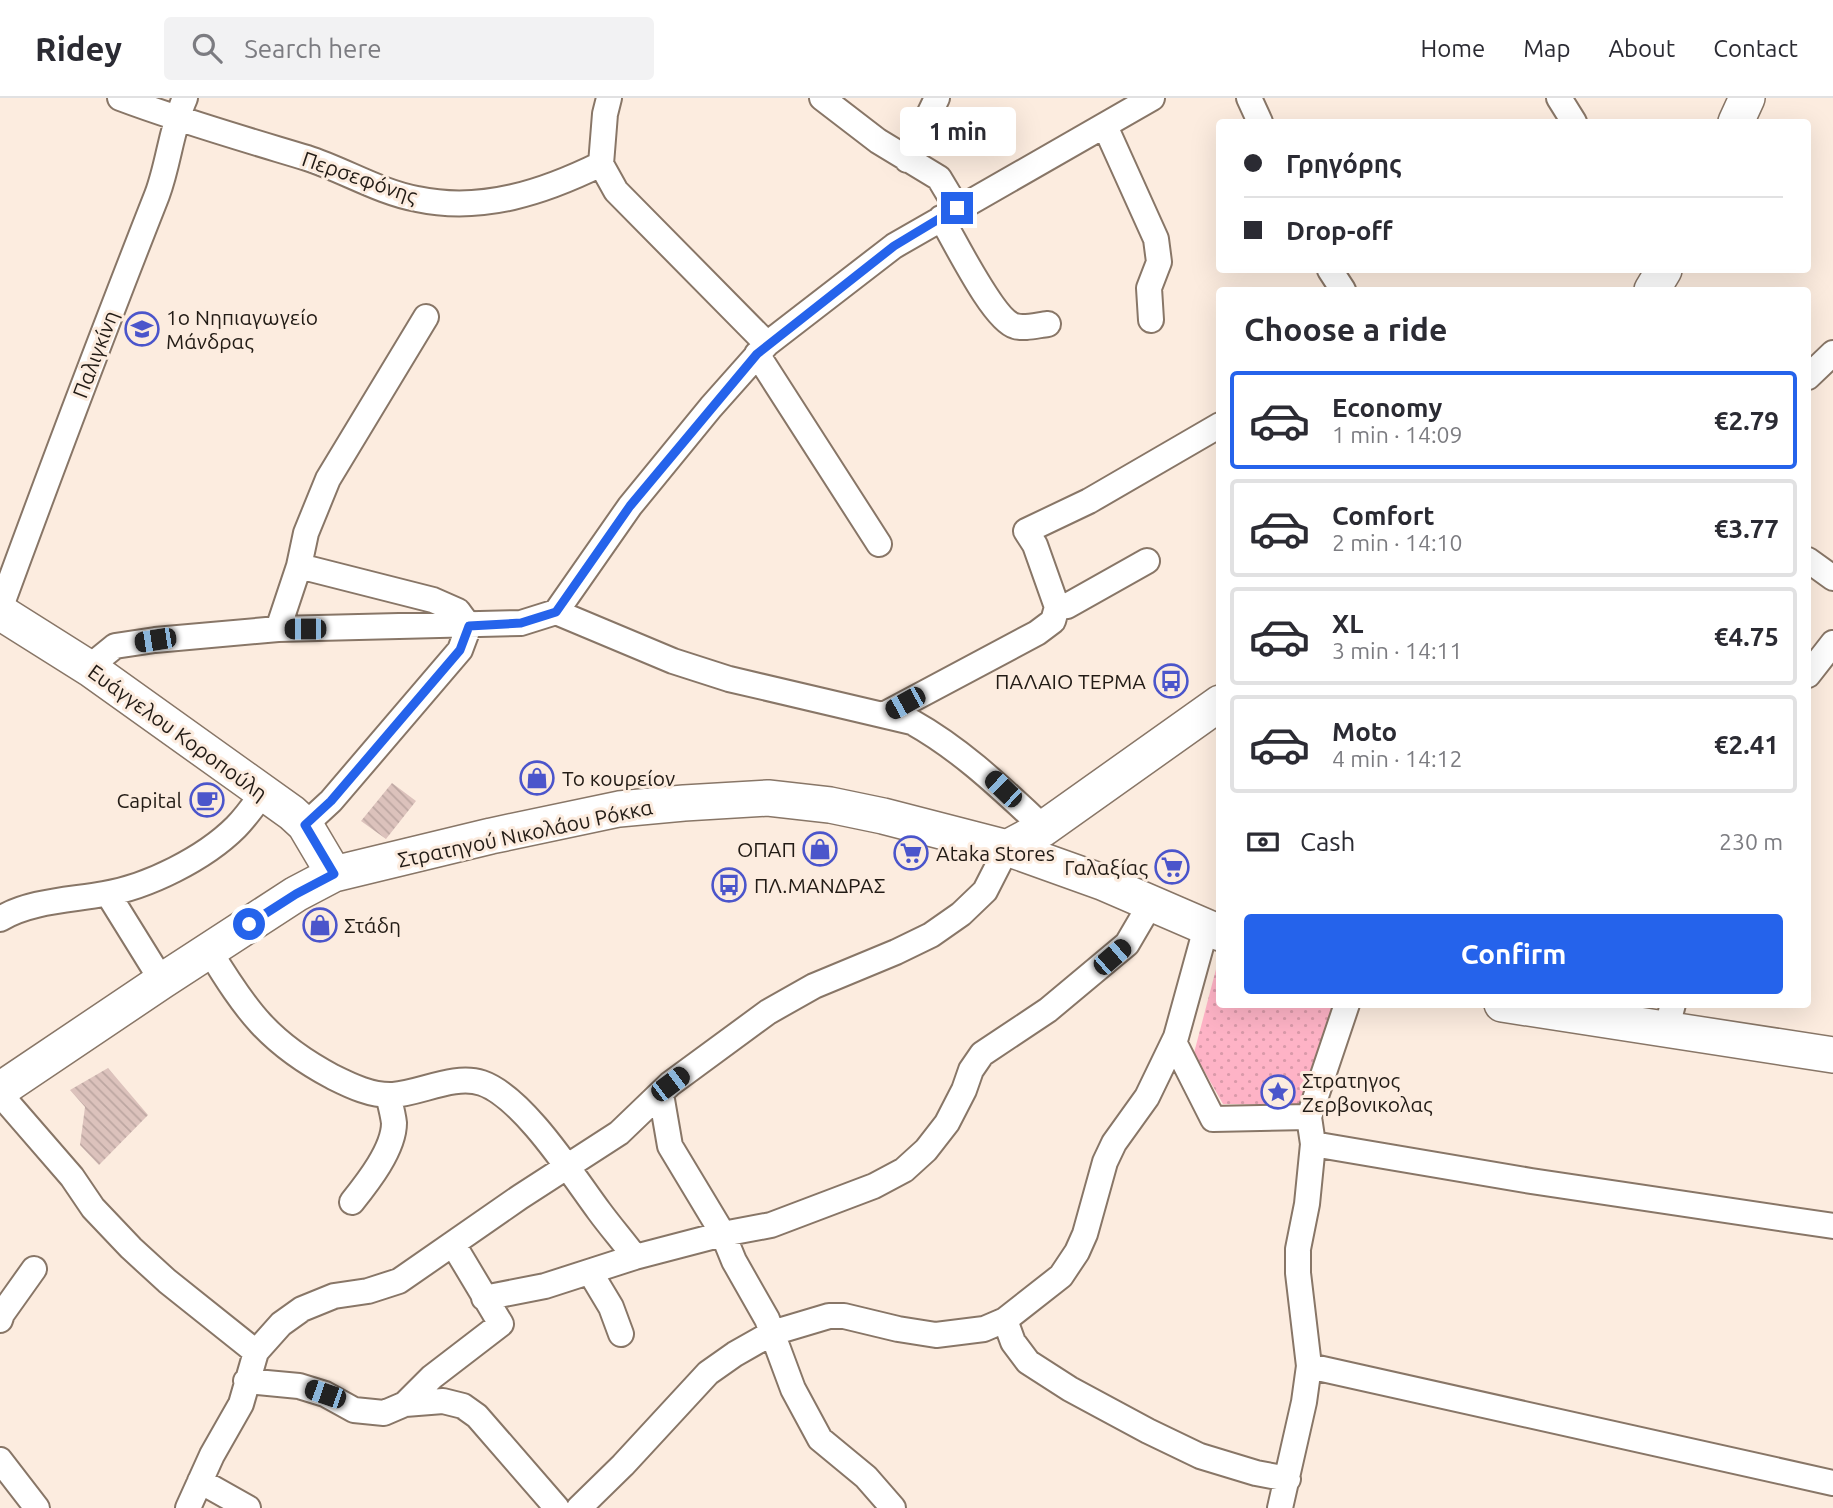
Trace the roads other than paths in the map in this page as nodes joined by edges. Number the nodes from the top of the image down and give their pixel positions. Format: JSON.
{"nodes":[{"id":1,"x":120,"y":98,"type":"edge"},
{"id":2,"x":609,"y":98,"type":"edge"},
{"id":3,"x":822,"y":98,"type":"edge"},
{"id":4,"x":937,"y":98,"type":"edge"},
{"id":5,"x":1152,"y":98,"type":"edge"},
{"id":6,"x":1249,"y":98,"type":"edge"},
{"id":7,"x":1559,"y":98,"type":"edge"},
{"id":8,"x":1747,"y":98,"type":"edge"},
{"id":9,"x":181,"y":108,"type":"edge"},
{"id":10,"x":1259,"y":119,"type":"edge"},
{"id":11,"x":1572,"y":119,"type":"edge"},
{"id":12,"x":1737,"y":119,"type":"edge"},
{"id":13,"x":1105,"y":126,"type":"junction"},
{"id":14,"x":908,"y":160,"type":"junction"},
{"id":15,"x":601,"y":164,"type":"junction"},
{"id":16,"x":949,"y":213,"type":"junction"},
{"id":17,"x":426,"y":317,"type":"dead end"},
{"id":18,"x":1152,"y":320,"type":"dead end"},
{"id":19,"x":1048,"y":324,"type":"dead end"},
{"id":20,"x":762,"y":349,"type":"junction"},
{"id":21,"x":1833,"y":353,"type":"edge"},
{"id":22,"x":1811,"y":374,"type":"edge"},
{"id":23,"x":1216,"y":427,"type":"edge"},
{"id":24,"x":879,"y":544,"type":"dead end"},
{"id":25,"x":1147,"y":561,"type":"dead end"},
{"id":26,"x":1811,"y":562,"type":"edge"},
{"id":27,"x":299,"y":566,"type":"junction"},
{"id":28,"x":1833,"y":578,"type":"edge"},
{"id":29,"x":1057,"y":607,"type":"junction"},
{"id":30,"x":0,"y":610,"type":"edge"},
{"id":31,"x":556,"y":612,"type":"junction"},
{"id":32,"x":469,"y":626,"type":"junction"},
{"id":33,"x":278,"y":629,"type":"junction"},
{"id":34,"x":1833,"y":643,"type":"edge"},
{"id":35,"x":92,"y":670,"type":"junction"},
{"id":36,"x":1811,"y":671,"type":"edge"},
{"id":37,"x":1216,"y":706,"type":"edge"},
{"id":38,"x":885,"y":714,"type":"junction"},
{"id":39,"x":263,"y":793,"type":"junction"},
{"id":40,"x":305,"y":825,"type":"junction"},
{"id":41,"x":1044,"y":828,"type":"junction"},
{"id":42,"x":1007,"y":848,"type":"junction"},
{"id":43,"x":334,"y":874,"type":"junction"},
{"id":44,"x":108,"y":894,"type":"junction"},
{"id":45,"x":1151,"y":903,"type":"junction"},
{"id":46,"x":0,"y":919,"type":"edge"},
{"id":47,"x":1213,"y":931,"type":"edge"},
{"id":48,"x":209,"y":950,"type":"junction"},
{"id":49,"x":162,"y":981,"type":"junction"},
{"id":50,"x":1345,"y":1008,"type":"edge"},
{"id":51,"x":1550,"y":1008,"type":"edge"},
{"id":52,"x":1670,"y":1018,"type":"edge"},
{"id":53,"x":1174,"y":1042,"type":"junction"},
{"id":54,"x":1833,"y":1055,"type":"edge"},
{"id":55,"x":0,"y":1092,"type":"edge"},
{"id":56,"x":661,"y":1094,"type":"junction"},
{"id":57,"x":388,"y":1095,"type":"junction"},
{"id":58,"x":1309,"y":1117,"type":"junction"},
{"id":59,"x":1313,"y":1144,"type":"junction"},
{"id":60,"x":567,"y":1166,"type":"junction"},
{"id":61,"x":352,"y":1202,"type":"dead end"},
{"id":62,"x":1833,"y":1226,"type":"edge"},
{"id":63,"x":723,"y":1234,"type":"junction"},
{"id":64,"x":453,"y":1244,"type":"junction"},
{"id":65,"x":635,"y":1256,"type":"junction"},
{"id":66,"x":34,"y":1269,"type":"dead end"},
{"id":67,"x":590,"y":1272,"type":"junction"},
{"id":68,"x":484,"y":1298,"type":"junction"},
{"id":69,"x":0,"y":1320,"type":"edge"},
{"id":70,"x":1005,"y":1320,"type":"junction"},
{"id":71,"x":772,"y":1333,"type":"junction"},
{"id":72,"x":621,"y":1334,"type":"dead end"},
{"id":73,"x":256,"y":1352,"type":"junction"},
{"id":74,"x":1309,"y":1366,"type":"junction"},
{"id":75,"x":246,"y":1381,"type":"junction"},
{"id":76,"x":405,"y":1404,"type":"junction"},
{"id":77,"x":0,"y":1461,"type":"edge"},
{"id":78,"x":1288,"y":1479,"type":"junction"},
{"id":79,"x":200,"y":1481,"type":"junction"},
{"id":80,"x":1833,"y":1483,"type":"edge"},
{"id":81,"x":37,"y":1508,"type":"edge"},
{"id":82,"x":188,"y":1508,"type":"edge"},
{"id":83,"x":248,"y":1508,"type":"edge"},
{"id":84,"x":557,"y":1508,"type":"edge"},
{"id":85,"x":579,"y":1508,"type":"edge"},
{"id":86,"x":893,"y":1508,"type":"edge"},
{"id":87,"x":1280,"y":1508,"type":"edge"}],
"edges":[{"from":1,"to":9,"type":"street","name":"Περσεφόνης"},
{"from":2,"to":15,"type":"street"},
{"from":3,"to":14,"type":"street"},
{"from":4,"to":14,"type":"street"},
{"from":5,"to":13,"type":"street"},
{"from":6,"to":10,"type":"street"},
{"from":7,"to":11,"type":"street"},
{"from":8,"to":12,"type":"main road"},
{"from":9,"to":15,"type":"street","name":"Περσεφόνης"},
{"from":9,"to":30,"type":"street","name":"Παλιγκίνη"},
{"from":13,"to":16,"type":"street"},
{"from":13,"to":18,"type":"street"},
{"from":14,"to":16,"type":"street"},
{"from":15,"to":20,"type":"street"},
{"from":16,"to":19,"type":"street"},
{"from":16,"to":20,"type":"street"},
{"from":17,"to":27,"type":"street"},
{"from":20,"to":24,"type":"street"},
{"from":20,"to":31,"type":"street"},
{"from":21,"to":22,"type":"street"},
{"from":23,"to":29,"type":"street"},
{"from":25,"to":29,"type":"street"},
{"from":26,"to":28,"type":"street"},
{"from":27,"to":32,"type":"street"},
{"from":27,"to":33,"type":"street"},
{"from":29,"to":38,"type":"street"},
{"from":30,"to":35,"type":"main road","name":"Ευάγγελου Κοροπούλη"},
{"from":31,"to":32,"type":"street"},
{"from":31,"to":38,"type":"street"},
{"from":32,"to":33,"type":"street"},
{"from":32,"to":40,"type":"street"},
{"from":33,"to":35,"type":"street"},
{"from":34,"to":36,"type":"street"},
{"from":35,"to":39,"type":"main road","name":"Ευάγγελου Κοροπούλη"},
{"from":37,"to":41,"type":"main road"},
{"from":38,"to":41,"type":"street"},
{"from":39,"to":40,"type":"main road","name":"Ευάγγελου Κοροπούλη"},
{"from":39,"to":44,"type":"street"},
{"from":40,"to":43,"type":"main road","name":"Ευάγγελου Κοροπούλη"},
{"from":41,"to":42,"type":"main road"},
{"from":42,"to":43,"type":"main road","name":"Στρατηγού Νικολάου Ρόκκα"},
{"from":42,"to":45,"type":"main road","name":"Στρατηγού Νικολάου Ρόκκα"},
{"from":42,"to":56,"type":"street"},
{"from":43,"to":48,"type":"main road","name":"Στρατηγού Νικολάου Ρόκκα"},
{"from":44,"to":46,"type":"street"},
{"from":44,"to":49,"type":"street"},
{"from":45,"to":47,"type":"main road","name":"Στρατηγού Νικολάου Ρόκκα"},
{"from":45,"to":63,"type":"street"},
{"from":47,"to":53,"type":"street"},
{"from":48,"to":49,"type":"main road","name":"Στρατηγού Νικολάου Ρόκκα"},
{"from":48,"to":57,"type":"street"},
{"from":49,"to":55,"type":"main road","name":"Στρατηγού Νικολάου Ρόκκα"},
{"from":50,"to":58,"type":"street"},
{"from":51,"to":52,"type":"main road"},
{"from":52,"to":54,"type":"main road"},
{"from":53,"to":58,"type":"street"},
{"from":53,"to":70,"type":"street"},
{"from":55,"to":73,"type":"street"},
{"from":56,"to":60,"type":"street"},
{"from":56,"to":63,"type":"street"},
{"from":57,"to":60,"type":"street"},
{"from":57,"to":61,"type":"street"},
{"from":58,"to":59,"type":"street"},
{"from":59,"to":62,"type":"street"},
{"from":59,"to":74,"type":"street"},
{"from":60,"to":64,"type":"street"},
{"from":60,"to":65,"type":"street"},
{"from":63,"to":65,"type":"street"},
{"from":63,"to":71,"type":"street"},
{"from":64,"to":68,"type":"street"},
{"from":64,"to":73,"type":"street"},
{"from":65,"to":67,"type":"street"},
{"from":66,"to":69,"type":"street"},
{"from":67,"to":68,"type":"street"},
{"from":67,"to":72,"type":"street"},
{"from":68,"to":76,"type":"street"},
{"from":70,"to":71,"type":"street"},
{"from":70,"to":78,"type":"street"},
{"from":71,"to":85,"type":"street"},
{"from":71,"to":86,"type":"street"},
{"from":73,"to":75,"type":"street"},
{"from":74,"to":78,"type":"street"},
{"from":74,"to":80,"type":"street"},
{"from":75,"to":76,"type":"street"},
{"from":75,"to":79,"type":"street"},
{"from":76,"to":84,"type":"street"},
{"from":77,"to":81,"type":"street"},
{"from":78,"to":87,"type":"street"},
{"from":79,"to":82,"type":"street"},
{"from":79,"to":83,"type":"street"}]}
